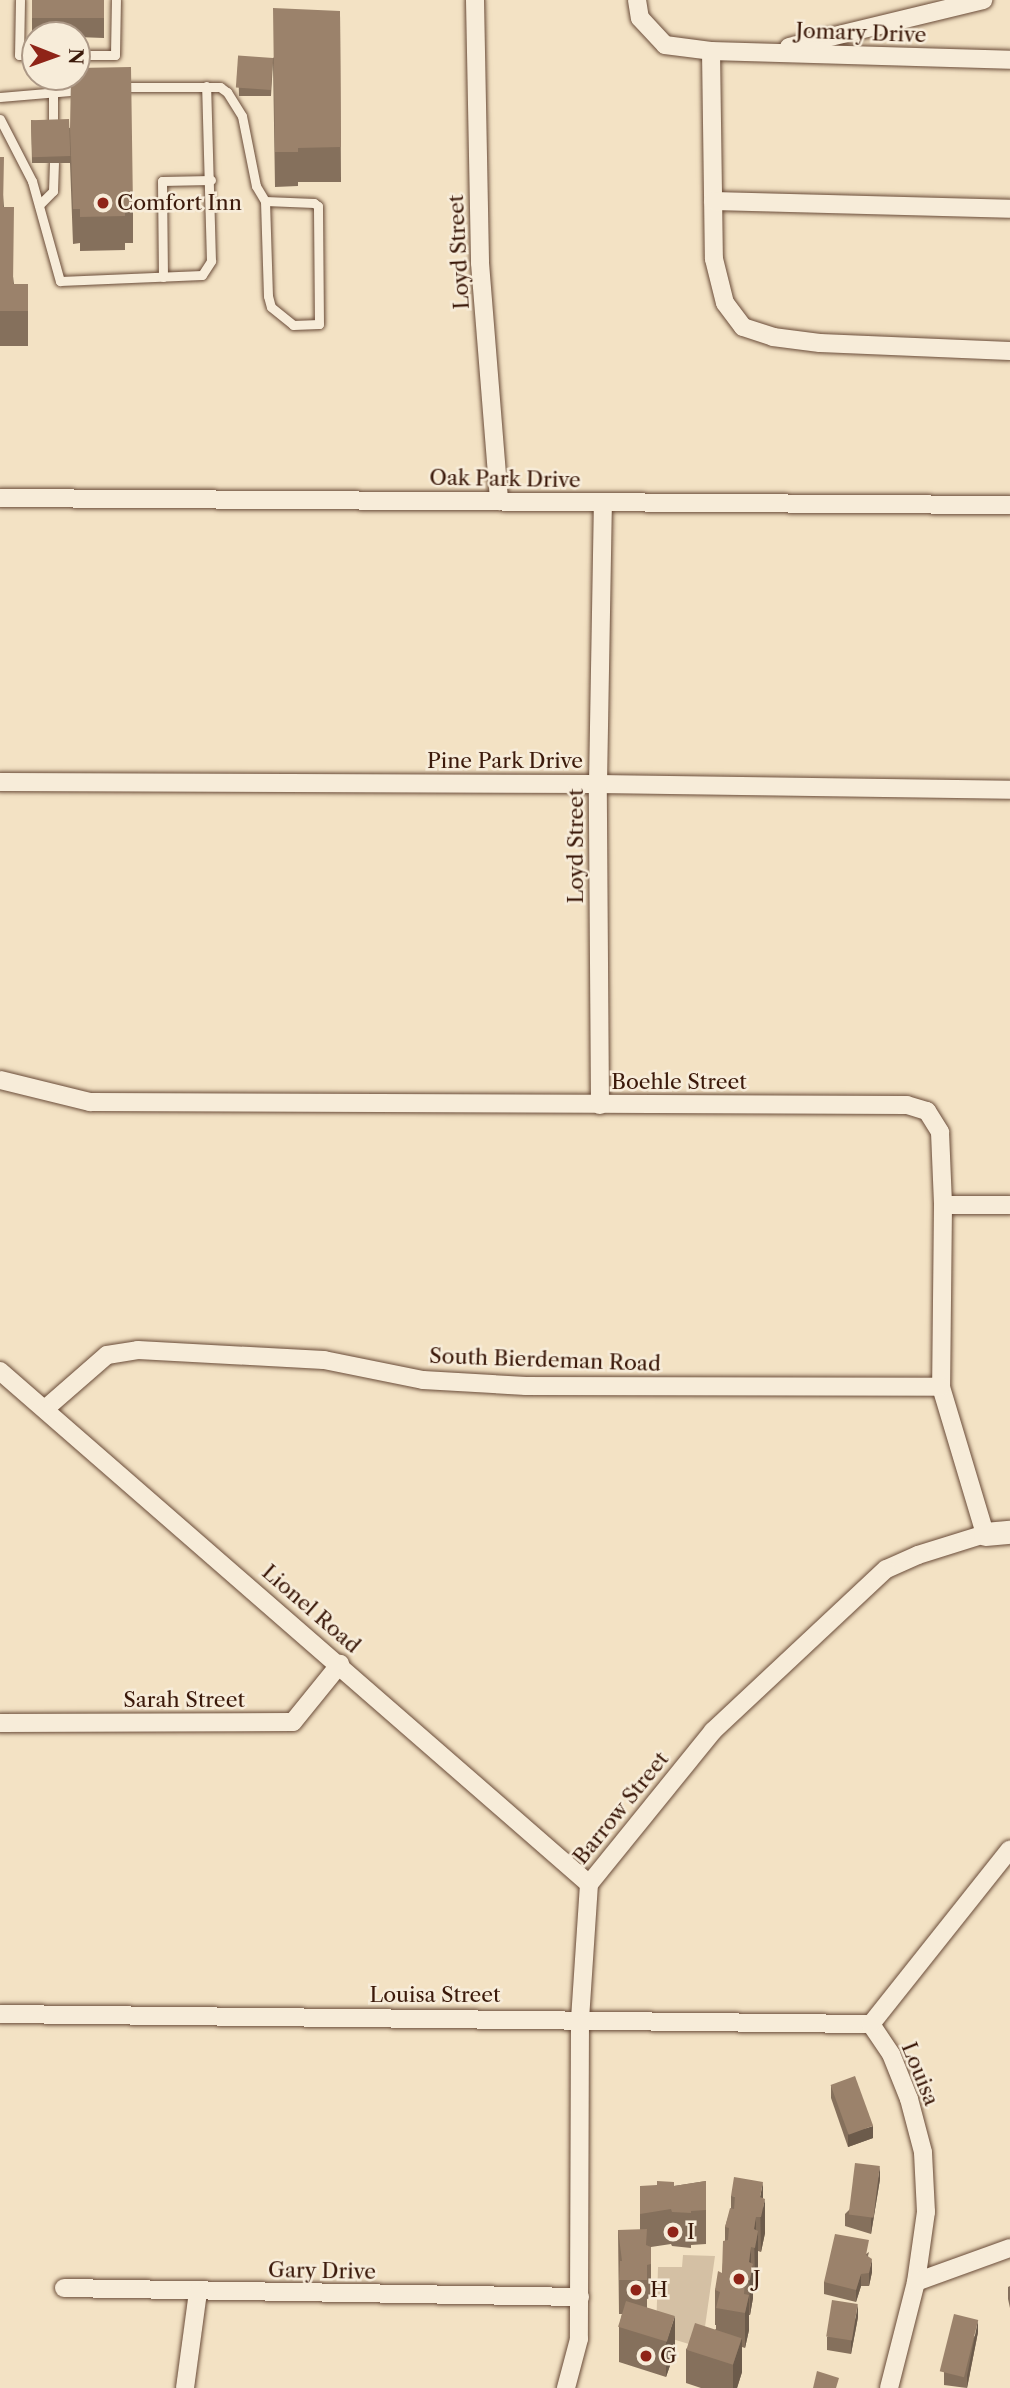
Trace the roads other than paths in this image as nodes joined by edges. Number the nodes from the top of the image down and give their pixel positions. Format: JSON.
{"nodes":[{"id":1,"x":20,"y":0,"type":"edge"},
{"id":2,"x":116,"y":0,"type":"edge"},
{"id":3,"x":475,"y":0,"type":"edge"},
{"id":4,"x":638,"y":0,"type":"edge"},
{"id":5,"x":983,"y":0,"type":"edge"},
{"id":6,"x":711,"y":51,"type":"junction"},
{"id":7,"x":767,"y":53,"type":"junction"},
{"id":8,"x":21,"y":55,"type":"edge"},
{"id":9,"x":91,"y":55,"type":"edge"},
{"id":10,"x":1010,"y":60,"type":"edge"},
{"id":11,"x":206,"y":86,"type":"junction"},
{"id":12,"x":103,"y":88,"type":"edge"},
{"id":13,"x":75,"y":91,"type":"edge"},
{"id":14,"x":53,"y":94,"type":"junction"},
{"id":15,"x":0,"y":97,"type":"edge"},
{"id":16,"x":0,"y":119,"type":"edge"},
{"id":17,"x":52,"y":126,"type":"edge"},
{"id":18,"x":54,"y":163,"type":"edge"},
{"id":19,"x":211,"y":180,"type":"junction"},
{"id":20,"x":265,"y":201,"type":"junction"},
{"id":21,"x":713,"y":201,"type":"junction"},
{"id":22,"x":39,"y":205,"type":"junction"},
{"id":23,"x":1010,"y":209,"type":"edge"},
{"id":24,"x":163,"y":277,"type":"junction"},
{"id":25,"x":1010,"y":351,"type":"edge"},
{"id":26,"x":0,"y":498,"type":"edge"},
{"id":27,"x":499,"y":502,"type":"junction"},
{"id":28,"x":603,"y":503,"type":"junction"},
{"id":29,"x":1010,"y":505,"type":"edge"},
{"id":30,"x":0,"y":782,"type":"edge"},
{"id":31,"x":598,"y":784,"type":"junction"},
{"id":32,"x":1010,"y":790,"type":"edge"},
{"id":33,"x":0,"y":1080,"type":"edge"},
{"id":34,"x":600,"y":1105,"type":"junction"},
{"id":35,"x":943,"y":1205,"type":"junction"},
{"id":36,"x":1010,"y":1205,"type":"edge"},
{"id":37,"x":4,"y":1380,"type":"edge"},
{"id":38,"x":941,"y":1387,"type":"junction"},
{"id":39,"x":45,"y":1409,"type":"junction"},
{"id":40,"x":1010,"y":1532,"type":"edge"},
{"id":41,"x":985,"y":1534,"type":"junction"},
{"id":42,"x":340,"y":1664,"type":"junction"},
{"id":43,"x":0,"y":1723,"type":"edge"},
{"id":44,"x":1010,"y":1849,"type":"edge"},
{"id":45,"x":589,"y":1884,"type":"junction"},
{"id":46,"x":0,"y":2014,"type":"edge"},
{"id":47,"x":580,"y":2019,"type":"junction"},
{"id":48,"x":871,"y":2024,"type":"junction"},
{"id":49,"x":1010,"y":2248,"type":"edge"},
{"id":50,"x":916,"y":2282,"type":"junction"},
{"id":51,"x":64,"y":2288,"type":"dead end"},
{"id":52,"x":198,"y":2292,"type":"junction"},
{"id":53,"x":580,"y":2297,"type":"junction"},
{"id":54,"x":186,"y":2388,"type":"edge"},
{"id":55,"x":566,"y":2388,"type":"edge"},
{"id":56,"x":889,"y":2388,"type":"edge"}],
"edges":[{"from":1,"to":8,"type":"lane"},
{"from":2,"to":9,"type":"lane"},
{"from":3,"to":27,"type":"street","name":"Loyd Street"},
{"from":4,"to":6,"type":"street","name":"Jomary Drive"},
{"from":5,"to":7,"type":"street"},
{"from":6,"to":7,"type":"street","name":"Jomary Drive"},
{"from":6,"to":21,"type":"street"},
{"from":7,"to":10,"type":"street","name":"Jomary Drive"},
{"from":11,"to":12,"type":"lane"},
{"from":11,"to":19,"type":"lane"},
{"from":11,"to":20,"type":"lane"},
{"from":13,"to":14,"type":"lane"},
{"from":14,"to":15,"type":"lane"},
{"from":14,"to":17,"type":"lane"},
{"from":16,"to":22,"type":"lane"},
{"from":18,"to":22,"type":"lane"},
{"from":19,"to":24,"type":"lane"},
{"from":19,"to":24,"type":"lane"},
{"from":20,"to":20,"type":"lane"},
{"from":21,"to":23,"type":"street"},
{"from":21,"to":25,"type":"street"},
{"from":22,"to":24,"type":"lane"},
{"from":26,"to":27,"type":"street","name":"Oak Park Drive"},
{"from":27,"to":28,"type":"street","name":"Oak Park Drive"},
{"from":28,"to":29,"type":"street","name":"Oak Park Drive"},
{"from":28,"to":31,"type":"street","name":"Loyd Street"},
{"from":30,"to":31,"type":"street","name":"Pine Park Drive"},
{"from":31,"to":32,"type":"street","name":"Pine Park Drive"},
{"from":31,"to":34,"type":"street","name":"Loyd Street"},
{"from":33,"to":34,"type":"street","name":"Boehle Street"},
{"from":34,"to":35,"type":"street","name":"Boehle Street"},
{"from":35,"to":36,"type":"street"},
{"from":35,"to":38,"type":"street","name":"Boehle Street"},
{"from":37,"to":39,"type":"street","name":"Lionel Road"},
{"from":38,"to":39,"type":"street","name":"South Bierdeman Road"},
{"from":38,"to":41,"type":"street","name":"Boehle Street"},
{"from":39,"to":42,"type":"street","name":"Lionel Road"},
{"from":40,"to":41,"type":"street"},
{"from":41,"to":45,"type":"street","name":"Barrow Street"},
{"from":42,"to":43,"type":"street","name":"Sarah Street"},
{"from":42,"to":45,"type":"street","name":"Lionel Road"},
{"from":44,"to":48,"type":"street"},
{"from":45,"to":47,"type":"street","name":"Barrow Street"},
{"from":46,"to":47,"type":"street","name":"Louisa Street"},
{"from":47,"to":48,"type":"street","name":"Louisa Street"},
{"from":47,"to":53,"type":"street","name":"Barrow Street"},
{"from":48,"to":50,"type":"street","name":"Louisa"},
{"from":49,"to":50,"type":"street"},
{"from":50,"to":56,"type":"street","name":"Louisa"},
{"from":51,"to":52,"type":"street","name":"Gary Drive"},
{"from":52,"to":53,"type":"street","name":"Gary Drive"},
{"from":52,"to":54,"type":"street"},
{"from":53,"to":55,"type":"street","name":"Barrow Street"}]}
